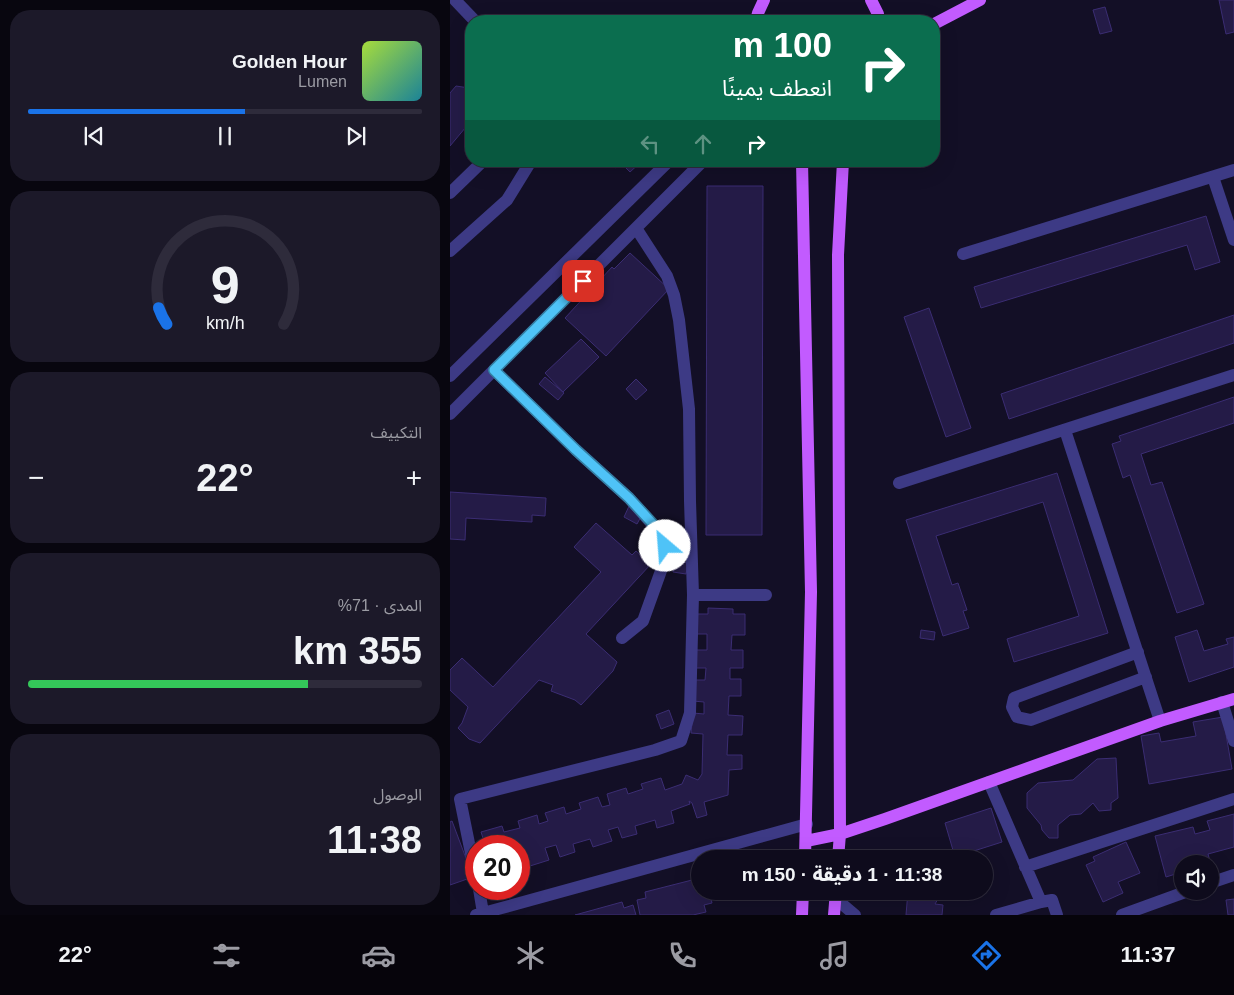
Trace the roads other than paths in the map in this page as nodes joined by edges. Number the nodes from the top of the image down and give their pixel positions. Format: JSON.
{"nodes":[{"id":1,"x":455,"y":0,"type":"edge"},
{"id":2,"x":764,"y":0,"type":"edge"},
{"id":3,"x":871,"y":0,"type":"edge"},
{"id":4,"x":980,"y":0,"type":"edge"},
{"id":5,"x":469,"y":15,"type":"edge"},
{"id":6,"x":757,"y":15,"type":"edge"},
{"id":7,"x":878,"y":15,"type":"edge"},
{"id":8,"x":940,"y":21,"type":"edge"},
{"id":9,"x":477,"y":167,"type":"edge"},
{"id":10,"x":527,"y":167,"type":"edge"},
{"id":11,"x":664,"y":167,"type":"edge"},
{"id":12,"x":697,"y":167,"type":"edge"},
{"id":13,"x":802,"y":167,"type":"edge"},
{"id":14,"x":843,"y":167,"type":"edge"},
{"id":15,"x":1234,"y":170,"type":"edge"},
{"id":16,"x":1213,"y":177,"type":"junction"},
{"id":17,"x":450,"y":192,"type":"edge"},
{"id":18,"x":636,"y":228,"type":"junction"},
{"id":19,"x":1234,"y":240,"type":"edge"},
{"id":20,"x":450,"y":251,"type":"edge"},
{"id":21,"x":963,"y":254,"type":"dead end"},
{"id":22,"x":494,"y":370,"type":"junction"},
{"id":23,"x":1234,"y":375,"type":"edge"},
{"id":24,"x":450,"y":376,"type":"edge"},
{"id":25,"x":450,"y":414,"type":"edge"},
{"id":26,"x":1065,"y":430,"type":"junction"},
{"id":27,"x":899,"y":484,"type":"dead end"},
{"id":28,"x":693,"y":595,"type":"junction"},
{"id":29,"x":766,"y":595,"type":"dead end"},
{"id":30,"x":622,"y":638,"type":"dead end"},
{"id":31,"x":1138,"y":652,"type":"junction"},
{"id":32,"x":1146,"y":677,"type":"junction"},
{"id":33,"x":1228,"y":701,"type":"edge"},
{"id":34,"x":1160,"y":721,"type":"junction"},
{"id":35,"x":1234,"y":741,"type":"edge"},
{"id":36,"x":988,"y":782,"type":"junction"},
{"id":37,"x":1234,"y":799,"type":"edge"},
{"id":38,"x":455,"y":801,"type":"edge"},
{"id":39,"x":807,"y":824,"type":"junction"},
{"id":40,"x":840,"y":834,"type":"junction"},
{"id":41,"x":465,"y":838,"type":"edge"},
{"id":42,"x":806,"y":841,"type":"junction"},
{"id":43,"x":806,"y":850,"type":"edge"},
{"id":44,"x":839,"y":850,"type":"edge"},
{"id":45,"x":1026,"y":867,"type":"junction"},
{"id":46,"x":1234,"y":875,"type":"edge"},
{"id":47,"x":1219,"y":881,"type":"edge"},
{"id":48,"x":1174,"y":896,"type":"edge"},
{"id":49,"x":479,"y":900,"type":"edge"},
{"id":50,"x":803,"y":900,"type":"edge"},
{"id":51,"x":836,"y":900,"type":"edge"},
{"id":52,"x":841,"y":900,"type":"edge"},
{"id":53,"x":1041,"y":902,"type":"junction"},
{"id":54,"x":480,"y":914,"type":"edge"},
{"id":55,"x":802,"y":915,"type":"edge"},
{"id":56,"x":834,"y":915,"type":"edge"},
{"id":57,"x":855,"y":915,"type":"edge"},
{"id":58,"x":996,"y":915,"type":"edge"},
{"id":59,"x":1057,"y":915,"type":"edge"},
{"id":60,"x":1122,"y":915,"type":"edge"}],
"edges":[{"from":1,"to":5,"type":"street"},
{"from":2,"to":6,"type":"main road"},
{"from":3,"to":7,"type":"main road"},
{"from":4,"to":8,"type":"main road"},
{"from":9,"to":17,"type":"street"},
{"from":10,"to":20,"type":"street"},
{"from":11,"to":24,"type":"street"},
{"from":12,"to":18,"type":"street"},
{"from":13,"to":39,"type":"main road"},
{"from":14,"to":40,"type":"main road"},
{"from":15,"to":16,"type":"street"},
{"from":16,"to":19,"type":"street"},
{"from":16,"to":21,"type":"street"},
{"from":18,"to":22,"type":"street"},
{"from":18,"to":28,"type":"street"},
{"from":22,"to":25,"type":"street"},
{"from":22,"to":30,"type":"street"},
{"from":23,"to":26,"type":"street"},
{"from":26,"to":27,"type":"street"},
{"from":26,"to":31,"type":"street"},
{"from":28,"to":29,"type":"street"},
{"from":28,"to":38,"type":"street"},
{"from":31,"to":32,"type":"street"},
{"from":31,"to":32,"type":"street"},
{"from":32,"to":34,"type":"street"},
{"from":33,"to":34,"type":"main road"},
{"from":33,"to":35,"type":"street"},
{"from":34,"to":36,"type":"main road"},
{"from":36,"to":40,"type":"main road"},
{"from":36,"to":45,"type":"street"},
{"from":37,"to":45,"type":"street"},
{"from":38,"to":41,"type":"street"},
{"from":39,"to":42,"type":"main road"},
{"from":39,"to":54,"type":"street"},
{"from":40,"to":42,"type":"main road"},
{"from":40,"to":44,"type":"main road"},
{"from":42,"to":43,"type":"main road"},
{"from":45,"to":53,"type":"street"},
{"from":46,"to":47,"type":"street"},
{"from":48,"to":60,"type":"street"},
{"from":49,"to":54,"type":"street"},
{"from":50,"to":55,"type":"main road"},
{"from":51,"to":56,"type":"main road"},
{"from":52,"to":57,"type":"street"},
{"from":53,"to":58,"type":"street"},
{"from":53,"to":59,"type":"street"}]}
